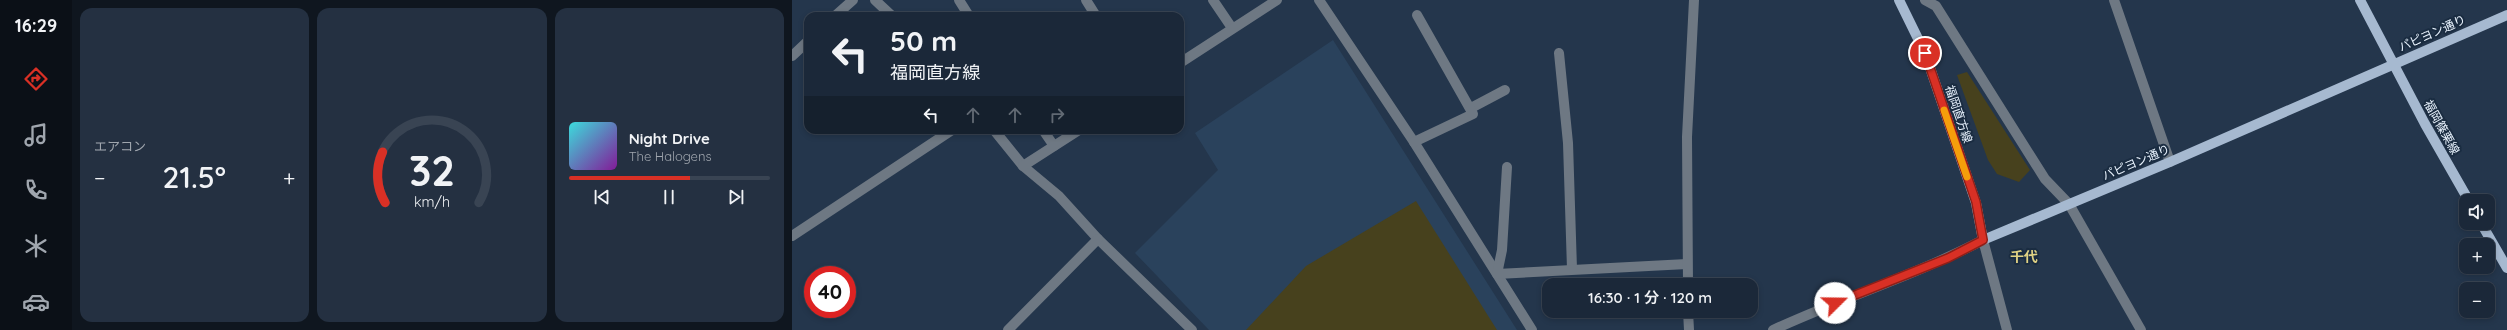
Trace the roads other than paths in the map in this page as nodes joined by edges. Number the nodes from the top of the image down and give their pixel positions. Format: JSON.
{"nodes":[{"id":1,"x":852,"y":0,"type":"edge"},
{"id":2,"x":875,"y":0,"type":"edge"},
{"id":3,"x":959,"y":0,"type":"edge"},
{"id":4,"x":1086,"y":0,"type":"edge"},
{"id":5,"x":1213,"y":0,"type":"edge"},
{"id":6,"x":1277,"y":0,"type":"edge"},
{"id":7,"x":1319,"y":0,"type":"edge"},
{"id":8,"x":1694,"y":0,"type":"edge"},
{"id":9,"x":1899,"y":0,"type":"edge"},
{"id":10,"x":1925,"y":0,"type":"edge"},
{"id":11,"x":2114,"y":0,"type":"edge"},
{"id":12,"x":2360,"y":0,"type":"edge"},
{"id":13,"x":839,"y":12,"type":"edge"},
{"id":14,"x":888,"y":12,"type":"edge"},
{"id":15,"x":966,"y":12,"type":"edge"},
{"id":16,"x":1094,"y":12,"type":"edge"},
{"id":17,"x":1417,"y":15,"type":"dead end"},
{"id":18,"x":2507,"y":15,"type":"edge"},
{"id":19,"x":1232,"y":28,"type":"junction"},
{"id":20,"x":804,"y":45,"type":"edge"},
{"id":21,"x":1559,"y":53,"type":"dead end"},
{"id":22,"x":792,"y":56,"type":"edge"},
{"id":23,"x":1184,"y":61,"type":"edge"},
{"id":24,"x":2395,"y":64,"type":"junction"},
{"id":25,"x":1505,"y":90,"type":"dead end"},
{"id":26,"x":1471,"y":108,"type":"junction"},
{"id":27,"x":946,"y":134,"type":"edge"},
{"id":28,"x":997,"y":134,"type":"edge"},
{"id":29,"x":1046,"y":134,"type":"edge"},
{"id":30,"x":1073,"y":134,"type":"edge"},
{"id":31,"x":1414,"y":142,"type":"junction"},
{"id":32,"x":1054,"y":146,"type":"junction"},
{"id":33,"x":2170,"y":162,"type":"junction"},
{"id":34,"x":1023,"y":166,"type":"junction"},
{"id":35,"x":1507,"y":167,"type":"dead end"},
{"id":36,"x":2465,"y":194,"type":"edge"},
{"id":37,"x":2069,"y":204,"type":"junction"},
{"id":38,"x":2485,"y":230,"type":"edge"},
{"id":39,"x":792,"y":236,"type":"edge"},
{"id":40,"x":1098,"y":239,"type":"junction"},
{"id":41,"x":1983,"y":240,"type":"junction"},
{"id":42,"x":1687,"y":264,"type":"junction"},
{"id":43,"x":2507,"y":268,"type":"edge"},
{"id":44,"x":1572,"y":269,"type":"junction"},
{"id":45,"x":1497,"y":274,"type":"junction"},
{"id":46,"x":1688,"y":278,"type":"edge"},
{"id":47,"x":1688,"y":318,"type":"edge"},
{"id":48,"x":1008,"y":330,"type":"edge"},
{"id":49,"x":1192,"y":330,"type":"edge"},
{"id":50,"x":1532,"y":330,"type":"edge"},
{"id":51,"x":1689,"y":330,"type":"edge"},
{"id":52,"x":1773,"y":330,"type":"edge"},
{"id":53,"x":2007,"y":330,"type":"edge"},
{"id":54,"x":2140,"y":330,"type":"edge"}],
"edges":[{"from":1,"to":13,"type":"street"},
{"from":2,"to":14,"type":"street"},
{"from":3,"to":15,"type":"street"},
{"from":4,"to":16,"type":"street"},
{"from":5,"to":19,"type":"street"},
{"from":6,"to":19,"type":"street"},
{"from":7,"to":31,"type":"street"},
{"from":8,"to":42,"type":"street"},
{"from":9,"to":41,"type":"main road","name":"福岡直方線"},
{"from":10,"to":37,"type":"street"},
{"from":11,"to":33,"type":"street"},
{"from":12,"to":24,"type":"main road"},
{"from":17,"to":26,"type":"street"},
{"from":18,"to":24,"type":"main road","name":"パピヨン通り"},
{"from":19,"to":23,"type":"street"},
{"from":20,"to":22,"type":"street"},
{"from":21,"to":44,"type":"street"},
{"from":24,"to":33,"type":"main road","name":"パピヨン通り"},
{"from":24,"to":36,"type":"main road","name":"福岡篠栗線"},
{"from":25,"to":26,"type":"street"},
{"from":26,"to":31,"type":"street"},
{"from":27,"to":39,"type":"street"},
{"from":28,"to":34,"type":"street"},
{"from":29,"to":32,"type":"street"},
{"from":30,"to":32,"type":"street"},
{"from":31,"to":45,"type":"street"},
{"from":32,"to":34,"type":"street"},
{"from":33,"to":37,"type":"main road","name":"パピヨン通り"},
{"from":34,"to":40,"type":"street"},
{"from":35,"to":45,"type":"street"},
{"from":37,"to":41,"type":"main road","name":"パピヨン通り"},
{"from":37,"to":54,"type":"street"},
{"from":38,"to":43,"type":"main road"},
{"from":40,"to":48,"type":"street"},
{"from":40,"to":49,"type":"street"},
{"from":41,"to":52,"type":"street","name":"パピヨン通り"},
{"from":41,"to":53,"type":"street"},
{"from":42,"to":44,"type":"street"},
{"from":42,"to":46,"type":"street"},
{"from":44,"to":45,"type":"street"},
{"from":45,"to":50,"type":"street"},
{"from":47,"to":51,"type":"street"}]}
